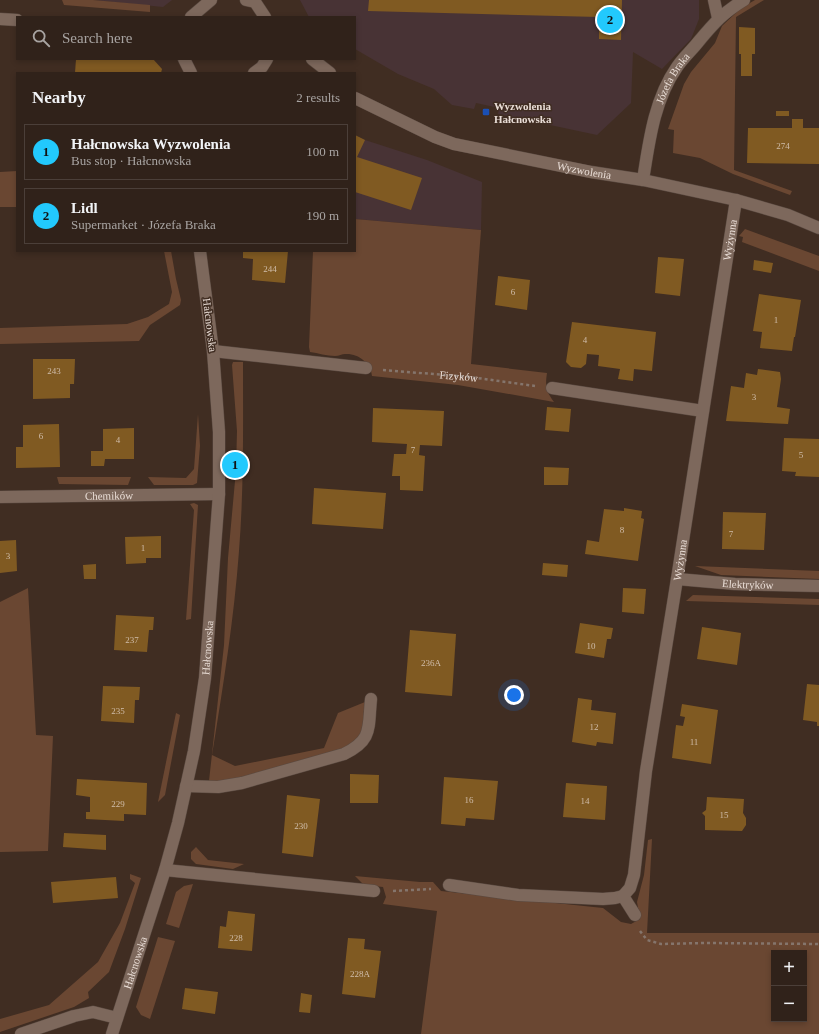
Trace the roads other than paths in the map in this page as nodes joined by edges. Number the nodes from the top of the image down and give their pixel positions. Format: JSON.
{"nodes":[{"id":1,"x":211,"y":0,"type":"edge"},
{"id":2,"x":714,"y":0,"type":"edge"},
{"id":3,"x":744,"y":0,"type":"edge"},
{"id":4,"x":252,"y":1,"type":"edge"},
{"id":5,"x":192,"y":16,"type":"edge"},
{"id":6,"x":264,"y":16,"type":"edge"},
{"id":7,"x":718,"y":18,"type":"junction"},
{"id":8,"x":0,"y":19,"type":"edge"},
{"id":9,"x":16,"y":20,"type":"edge"},
{"id":10,"x":184,"y":60,"type":"edge"},
{"id":11,"x":266,"y":60,"type":"edge"},
{"id":12,"x":313,"y":60,"type":"edge"},
{"id":13,"x":190,"y":72,"type":"edge"},
{"id":14,"x":255,"y":72,"type":"edge"},
{"id":15,"x":329,"y":72,"type":"edge"},
{"id":16,"x":356,"y":98,"type":"edge"},
{"id":17,"x":643,"y":180,"type":"junction"},
{"id":18,"x":736,"y":200,"type":"junction"},
{"id":19,"x":819,"y":228,"type":"edge"},
{"id":20,"x":200,"y":252,"type":"edge"},
{"id":21,"x":213,"y":351,"type":"junction"},
{"id":22,"x":366,"y":368,"type":"road end"},
{"id":23,"x":552,"y":388,"type":"road end"},
{"id":24,"x":703,"y":411,"type":"junction"},
{"id":25,"x":219,"y":494,"type":"junction"},
{"id":26,"x":0,"y":497,"type":"edge"},
{"id":27,"x":677,"y":579,"type":"junction"},
{"id":28,"x":819,"y":586,"type":"edge"},
{"id":29,"x":371,"y":699,"type":"dead end"},
{"id":30,"x":186,"y":786,"type":"junction"},
{"id":31,"x":165,"y":870,"type":"junction"},
{"id":32,"x":449,"y":885,"type":"road end"},
{"id":33,"x":374,"y":891,"type":"road end"},
{"id":34,"x":623,"y":896,"type":"junction"},
{"id":35,"x":634,"y":915,"type":"road end"},
{"id":36,"x":117,"y":1018,"type":"junction"},
{"id":37,"x":21,"y":1034,"type":"edge"},
{"id":38,"x":112,"y":1034,"type":"edge"}],
"edges":[{"from":1,"to":5,"type":"street"},
{"from":2,"to":7,"type":"street"},
{"from":3,"to":7,"type":"street","name":"Józefa Braka"},
{"from":4,"to":6,"type":"street"},
{"from":7,"to":17,"type":"street","name":"Józefa Braka"},
{"from":8,"to":9,"type":"street"},
{"from":10,"to":13,"type":"street"},
{"from":11,"to":14,"type":"street"},
{"from":12,"to":15,"type":"street"},
{"from":16,"to":17,"type":"street","name":"Wyzwolenia"},
{"from":17,"to":18,"type":"street","name":"Wyzwolenia"},
{"from":18,"to":19,"type":"street","name":"Wyzwolenia"},
{"from":18,"to":24,"type":"street","name":"Wyżynna"},
{"from":20,"to":21,"type":"street","name":"Hałcnowska"},
{"from":21,"to":22,"type":"street"},
{"from":21,"to":25,"type":"street","name":"Hałcnowska"},
{"from":23,"to":24,"type":"street"},
{"from":24,"to":27,"type":"street","name":"Wyżynna"},
{"from":25,"to":26,"type":"street","name":"Chemików"},
{"from":25,"to":30,"type":"street","name":"Hałcnowska"},
{"from":27,"to":28,"type":"street","name":"Elektryków"},
{"from":27,"to":34,"type":"street","name":"Wyżynna"},
{"from":29,"to":30,"type":"street"},
{"from":30,"to":31,"type":"street","name":"Hałcnowska"},
{"from":31,"to":33,"type":"street"},
{"from":31,"to":36,"type":"street","name":"Hałcnowska"},
{"from":32,"to":34,"type":"street"},
{"from":34,"to":35,"type":"street"},
{"from":36,"to":37,"type":"street"},
{"from":36,"to":38,"type":"street","name":"Hałcnowska"}]}
